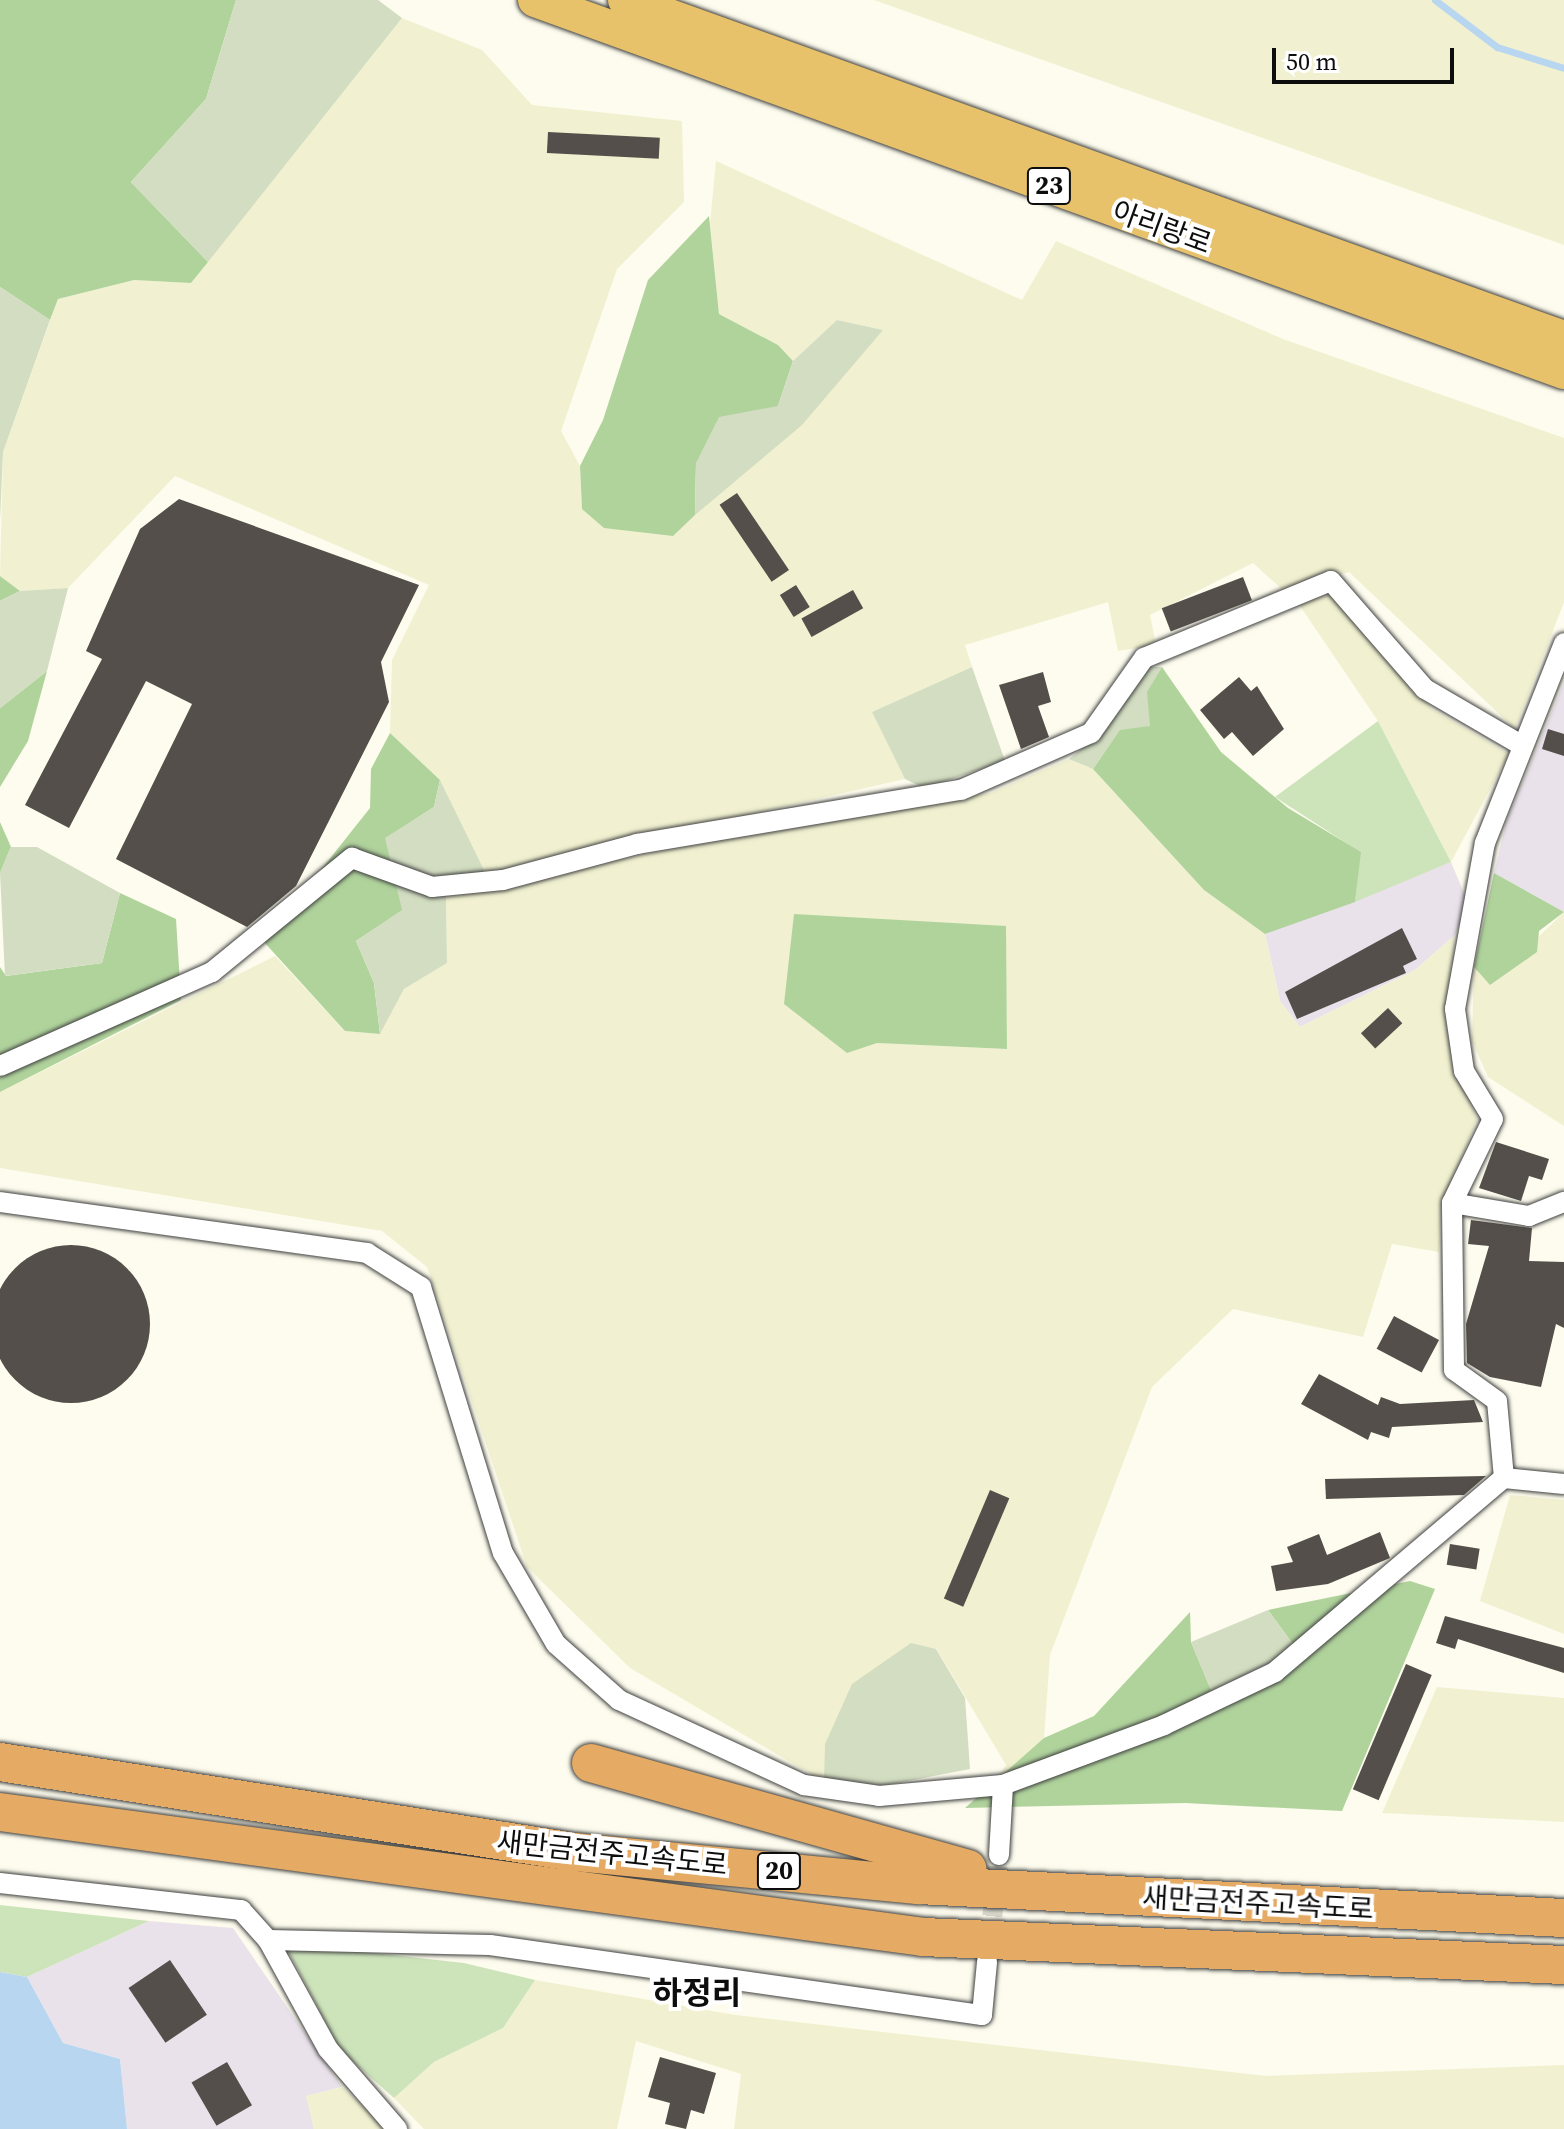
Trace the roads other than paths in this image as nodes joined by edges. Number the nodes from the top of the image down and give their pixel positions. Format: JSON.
{"nodes":[{"id":1,"x":535,"y":0,"type":"edge"},
{"id":2,"x":625,"y":0,"type":"edge"},
{"id":3,"x":1564,"y":338,"type":"edge"},
{"id":4,"x":1564,"y":372,"type":"edge"},
{"id":5,"x":1564,"y":643,"type":"edge"},
{"id":6,"x":1523,"y":746,"type":"junction"},
{"id":7,"x":0,"y":1066,"type":"edge"},
{"id":8,"x":0,"y":1202,"type":"edge"},
{"id":9,"x":1564,"y":1202,"type":"edge"},
{"id":10,"x":1452,"y":1203,"type":"junction"},
{"id":11,"x":1504,"y":1478,"type":"junction"},
{"id":12,"x":1564,"y":1484,"type":"edge"},
{"id":13,"x":0,"y":1762,"type":"edge"},
{"id":14,"x":591,"y":1763,"type":"dead end"},
{"id":15,"x":1003,"y":1785,"type":"junction"},
{"id":16,"x":0,"y":1812,"type":"edge"},
{"id":17,"x":999,"y":1855,"type":"tunnel mouth"},
{"id":18,"x":0,"y":1883,"type":"edge"},
{"id":19,"x":1063,"y":1893,"type":"junction"},
{"id":20,"x":1564,"y":1918,"type":"edge"},
{"id":21,"x":268,"y":1940,"type":"junction"},
{"id":22,"x":987,"y":1962,"type":"tunnel mouth"},
{"id":23,"x":1564,"y":1965,"type":"edge"},
{"id":24,"x":397,"y":2129,"type":"edge"}],
"edges":[{"from":1,"to":4,"type":"highway","name":"아리랑로","number":"23"},
{"from":2,"to":3,"type":"highway","name":"아리랑로","number":"23"},
{"from":5,"to":6,"type":"street"},
{"from":6,"to":7,"type":"street"},
{"from":6,"to":10,"type":"street"},
{"from":8,"to":15,"type":"street"},
{"from":9,"to":10,"type":"street"},
{"from":10,"to":11,"type":"street"},
{"from":11,"to":12,"type":"street"},
{"from":11,"to":15,"type":"street"},
{"from":13,"to":19,"type":"highway","name":"새만금전주고속도로","number":"20"},
{"from":14,"to":19,"type":"highway"},
{"from":15,"to":17,"type":"street"},
{"from":16,"to":23,"type":"highway","name":"새만금전주고속도로","number":"20"},
{"from":18,"to":21,"type":"street"},
{"from":19,"to":20,"type":"highway","name":"새만금전주고속도로","number":"20"},
{"from":21,"to":22,"type":"street"},
{"from":21,"to":24,"type":"street"}]}
